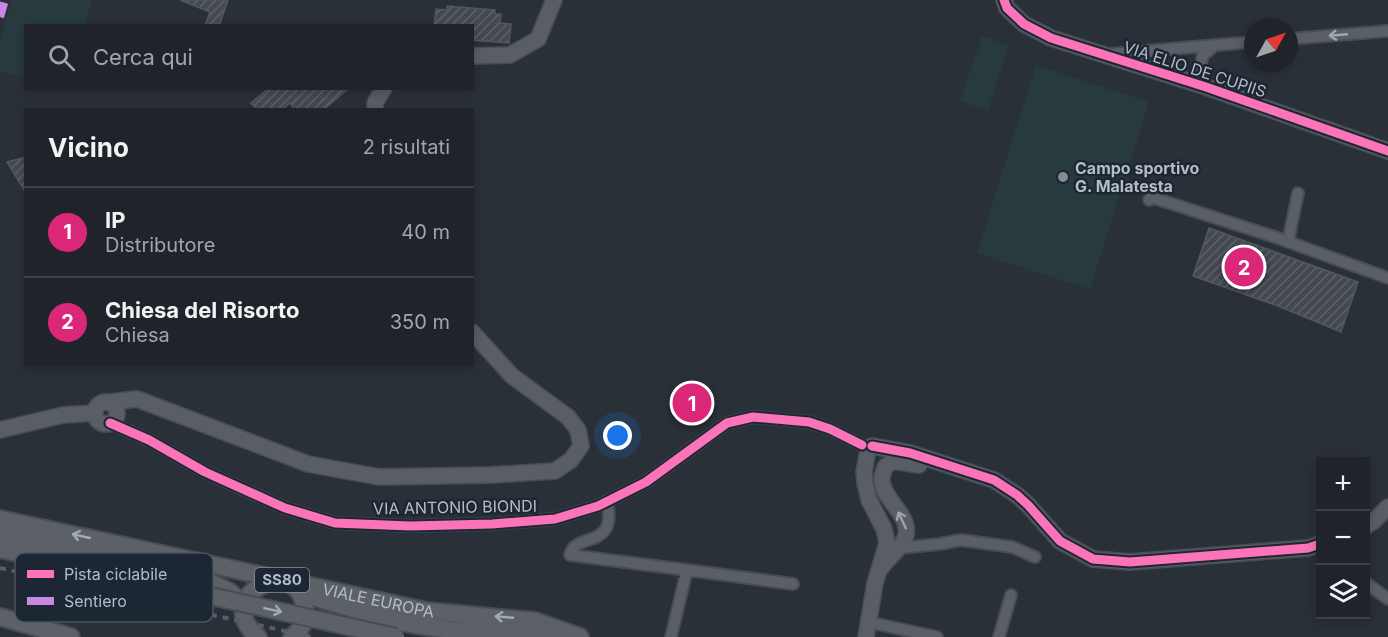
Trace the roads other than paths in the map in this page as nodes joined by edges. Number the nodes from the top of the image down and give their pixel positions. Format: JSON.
{"nodes":[{"id":1,"x":555,"y":0,"type":"edge"},
{"id":2,"x":1004,"y":0,"type":"edge"},
{"id":3,"x":1388,"y":31,"type":"edge"},
{"id":4,"x":1298,"y":38,"type":"edge"},
{"id":5,"x":1244,"y":43,"type":"edge"},
{"id":6,"x":1215,"y":45,"type":"junction"},
{"id":7,"x":1105,"y":55,"type":"junction"},
{"id":8,"x":474,"y":56,"type":"edge"},
{"id":9,"x":1206,"y":87,"type":"junction"},
{"id":10,"x":383,"y":90,"type":"edge"},
{"id":11,"x":375,"y":108,"type":"edge"},
{"id":12,"x":1388,"y":151,"type":"edge"},
{"id":13,"x":1298,"y":193,"type":"dead end"},
{"id":14,"x":1149,"y":200,"type":"dead end"},
{"id":15,"x":1288,"y":242,"type":"junction"},
{"id":16,"x":1388,"y":278,"type":"edge"},
{"id":17,"x":474,"y":334,"type":"edge"},
{"id":18,"x":110,"y":402,"type":"junction"},
{"id":19,"x":94,"y":413,"type":"junction"},
{"id":20,"x":110,"y":423,"type":"junction"},
{"id":21,"x":0,"y":430,"type":"edge"},
{"id":22,"x":867,"y":449,"type":"junction"},
{"id":23,"x":994,"y":480,"type":"junction"},
{"id":24,"x":607,"y":501,"type":"junction"},
{"id":25,"x":1388,"y":507,"type":"edge"},
{"id":26,"x":0,"y":519,"type":"edge"},
{"id":27,"x":1370,"y":523,"type":"edge"},
{"id":28,"x":0,"y":533,"type":"edge"},
{"id":29,"x":899,"y":548,"type":"junction"},
{"id":30,"x":0,"y":549,"type":"edge"},
{"id":31,"x":1316,"y":549,"type":"edge"},
{"id":32,"x":17,"y":553,"type":"edge"},
{"id":33,"x":90,"y":553,"type":"edge"},
{"id":34,"x":157,"y":553,"type":"edge"},
{"id":35,"x":1035,"y":557,"type":"dead end"},
{"id":36,"x":213,"y":565,"type":"edge"},
{"id":37,"x":881,"y":568,"type":"junction"},
{"id":38,"x":687,"y":570,"type":"junction"},
{"id":39,"x":213,"y":578,"type":"edge"},
{"id":40,"x":213,"y":584,"type":"edge"},
{"id":41,"x":262,"y":584,"type":"junction"},
{"id":42,"x":793,"y":584,"type":"dead end"},
{"id":43,"x":1370,"y":586,"type":"edge"},
{"id":44,"x":299,"y":593,"type":"junction"},
{"id":45,"x":1011,"y":596,"type":"dead end"},
{"id":46,"x":213,"y":597,"type":"edge"},
{"id":47,"x":1388,"y":599,"type":"edge"},
{"id":48,"x":245,"y":607,"type":"junction"},
{"id":49,"x":354,"y":611,"type":"junction"},
{"id":50,"x":0,"y":617,"type":"edge"},
{"id":51,"x":15,"y":621,"type":"edge"},
{"id":52,"x":18,"y":622,"type":"edge"},
{"id":53,"x":867,"y":630,"type":"edge"},
{"id":54,"x":297,"y":631,"type":"edge"},
{"id":55,"x":256,"y":636,"type":"edge"},
{"id":56,"x":71,"y":637,"type":"edge"},
{"id":57,"x":396,"y":637,"type":"edge"},
{"id":58,"x":554,"y":637,"type":"edge"},
{"id":59,"x":580,"y":637,"type":"edge"},
{"id":60,"x":671,"y":637,"type":"edge"},
{"id":61,"x":937,"y":637,"type":"edge"},
{"id":62,"x":999,"y":637,"type":"edge"}],
"edges":[{"from":1,"to":8,"type":"street"},
{"from":2,"to":7,"type":"street","name":"VIA ELIO DE CUPIIS"},
{"from":3,"to":4,"type":"street","one_way":true},
{"from":5,"to":6,"type":"street"},
{"from":6,"to":7,"type":"street"},
{"from":6,"to":9,"type":"street"},
{"from":7,"to":9,"type":"street","name":"VIA ELIO DE CUPIIS"},
{"from":9,"to":12,"type":"street","name":"VIA ELIO DE CUPIIS"},
{"from":10,"to":11,"type":"street"},
{"from":13,"to":15,"type":"street"},
{"from":14,"to":15,"type":"street"},
{"from":15,"to":16,"type":"street"},
{"from":17,"to":18,"type":"street"},
{"from":18,"to":19,"type":"street"},
{"from":18,"to":20,"type":"street"},
{"from":19,"to":20,"type":"street"},
{"from":19,"to":21,"type":"street"},
{"from":20,"to":24,"type":"street","name":"VIA ANTONIO BIONDI"},
{"from":22,"to":23,"type":"street"},
{"from":22,"to":24,"type":"street","name":"VIA ANTONIO BIONDI"},
{"from":22,"to":37,"type":"street"},
{"from":29,"to":23,"type":"street","one_way":true},
{"from":23,"to":31,"type":"street"},
{"from":24,"to":38,"type":"street"},
{"from":25,"to":27,"type":"street"},
{"from":34,"to":26,"type":"main road","name":"VIALE EUROPA","number":"SS80","one_way":true},
{"from":28,"to":33,"type":"main road","number":"SS80"},
{"from":29,"to":35,"type":"street"},
{"from":29,"to":37,"type":"street"},
{"from":30,"to":32,"type":"main road","name":"VIALE EUROPA","number":"SS80","one_way":true,"bridge":true},
{"from":59,"to":36,"type":"main road","name":"VIALE EUROPA","number":"SS80","one_way":true},
{"from":37,"to":53,"type":"street"},
{"from":38,"to":42,"type":"street"},
{"from":38,"to":60,"type":"street"},
{"from":39,"to":41,"type":"main road","number":"SS80"},
{"from":40,"to":48,"type":"main road","number":"SS80"},
{"from":41,"to":44,"type":"main road","number":"SS80"},
{"from":41,"to":48,"type":"main road","number":"SS80"},
{"from":43,"to":47,"type":"street"},
{"from":44,"to":49,"type":"main road","name":"VIALE EUROPA","number":"SS80"},
{"from":44,"to":54,"type":"main road","number":"SS80"},
{"from":45,"to":62,"type":"street"},
{"from":46,"to":57,"type":"main road","name":"VIALE EUROPA","number":"SS80","one_way":true,"bridge":true},
{"from":48,"to":55,"type":"main road","number":"SS80"},
{"from":49,"to":54,"type":"main road","name":"VIALE EUROPA","number":"SS80"},
{"from":49,"to":58,"type":"main road","name":"VIALE EUROPA","number":"SS80"},
{"from":50,"to":51,"type":"main road"},
{"from":52,"to":56,"type":"main road"},
{"from":53,"to":61,"type":"street"}]}
